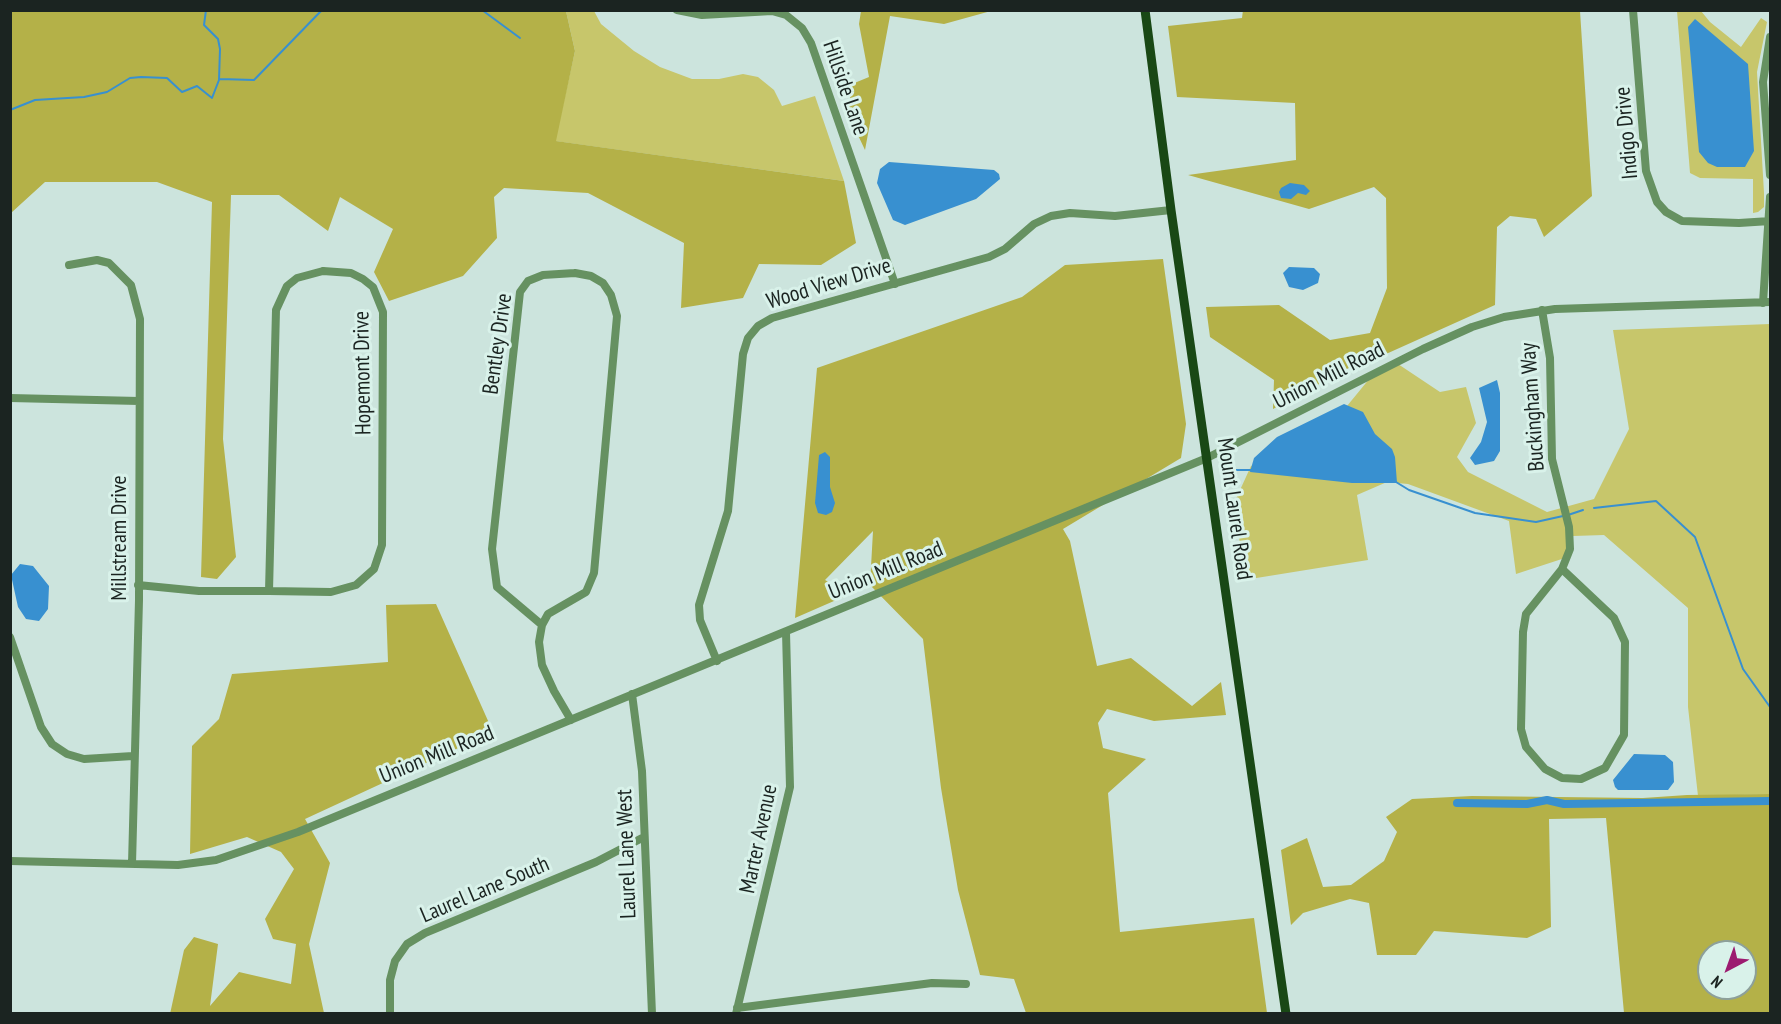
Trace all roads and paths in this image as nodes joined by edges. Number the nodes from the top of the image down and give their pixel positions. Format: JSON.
{"nodes":[{"id":1,"x":677,"y":10,"type":"edge"},
{"id":2,"x":1145,"y":10,"type":"edge"},
{"id":3,"x":1633,"y":10,"type":"edge"},
{"id":4,"x":1770,"y":37,"type":"edge"},
{"id":5,"x":1768,"y":105,"type":"edge"},
{"id":6,"x":1770,"y":175,"type":"edge"},
{"id":7,"x":1770,"y":197,"type":"edge"},
{"id":8,"x":1171,"y":210,"type":"junction"},
{"id":9,"x":1770,"y":221,"type":"edge"},
{"id":10,"x":69,"y":265,"type":"dead end"},
{"id":11,"x":895,"y":284,"type":"junction"},
{"id":12,"x":1767,"y":303,"type":"edge"},
{"id":13,"x":1542,"y":310,"type":"junction"},
{"id":14,"x":10,"y":398,"type":"edge"},
{"id":15,"x":139,"y":401,"type":"junction"},
{"id":16,"x":1207,"y":458,"type":"junction"},
{"id":17,"x":1563,"y":569,"type":"junction"},
{"id":18,"x":138,"y":585,"type":"junction"},
{"id":19,"x":269,"y":591,"type":"junction"},
{"id":20,"x":542,"y":625,"type":"junction"},
{"id":21,"x":786,"y":632,"type":"junction"},
{"id":22,"x":10,"y":637,"type":"edge"},
{"id":23,"x":717,"y":661,"type":"junction"},
{"id":24,"x":632,"y":694,"type":"junction"},
{"id":25,"x":572,"y":720,"type":"junction"},
{"id":26,"x":133,"y":756,"type":"junction"},
{"id":27,"x":644,"y":837,"type":"junction"},
{"id":28,"x":10,"y":861,"type":"edge"},
{"id":29,"x":132,"y":864,"type":"junction"},
{"id":30,"x":966,"y":984,"type":"dead end"},
{"id":31,"x":736,"y":1011,"type":"edge"},
{"id":32,"x":390,"y":1014,"type":"edge"},
{"id":33,"x":652,"y":1014,"type":"edge"},
{"id":34,"x":1286,"y":1014,"type":"edge"}],
"edges":[{"from":1,"to":11,"type":"street","name":"Hillside Lane"},
{"from":2,"to":8,"type":"main road","name":"Mount Laurel Road"},
{"from":3,"to":9,"type":"street","name":"Indigo Drive"},
{"from":4,"to":5,"type":"street"},
{"from":5,"to":6,"type":"street"},
{"from":7,"to":9,"type":"street"},
{"from":8,"to":11,"type":"street","name":"Wood View Drive"},
{"from":8,"to":16,"type":"main road","name":"Mount Laurel Road"},
{"from":9,"to":12,"type":"street"},
{"from":10,"to":15,"type":"street","name":"Millstream Drive"},
{"from":11,"to":23,"type":"street","name":"Wood View Drive"},
{"from":12,"to":13,"type":"street","name":"Union Mill Road"},
{"from":13,"to":16,"type":"street","name":"Union Mill Road"},
{"from":13,"to":17,"type":"street","name":"Buckingham Way"},
{"from":14,"to":15,"type":"street"},
{"from":15,"to":18,"type":"street","name":"Millstream Drive"},
{"from":16,"to":21,"type":"street","name":"Union Mill Road"},
{"from":16,"to":34,"type":"main road","name":"Mount Laurel Road"},
{"from":17,"to":17,"type":"street","name":"Buckingham Way"},
{"from":18,"to":19,"type":"street","name":"Hopemont Drive"},
{"from":18,"to":26,"type":"street","name":"Millstream Drive"},
{"from":19,"to":19,"type":"street","name":"Hopemont Drive"},
{"from":20,"to":20,"type":"street","name":"Bentley Drive"},
{"from":20,"to":25,"type":"street"},
{"from":21,"to":23,"type":"street","name":"Union Mill Road"},
{"from":21,"to":31,"type":"street","name":"Marter Avenue"},
{"from":22,"to":26,"type":"street"},
{"from":23,"to":24,"type":"street","name":"Union Mill Road"},
{"from":24,"to":25,"type":"street","name":"Union Mill Road"},
{"from":24,"to":27,"type":"street","name":"Laurel Lane West"},
{"from":25,"to":29,"type":"street","name":"Union Mill Road"},
{"from":26,"to":29,"type":"street","name":"Millstream Drive"},
{"from":27,"to":32,"type":"street","name":"Laurel Lane South"},
{"from":27,"to":33,"type":"street","name":"Laurel Lane West"},
{"from":28,"to":29,"type":"street","name":"Union Mill Road"},
{"from":30,"to":31,"type":"street"}]}
